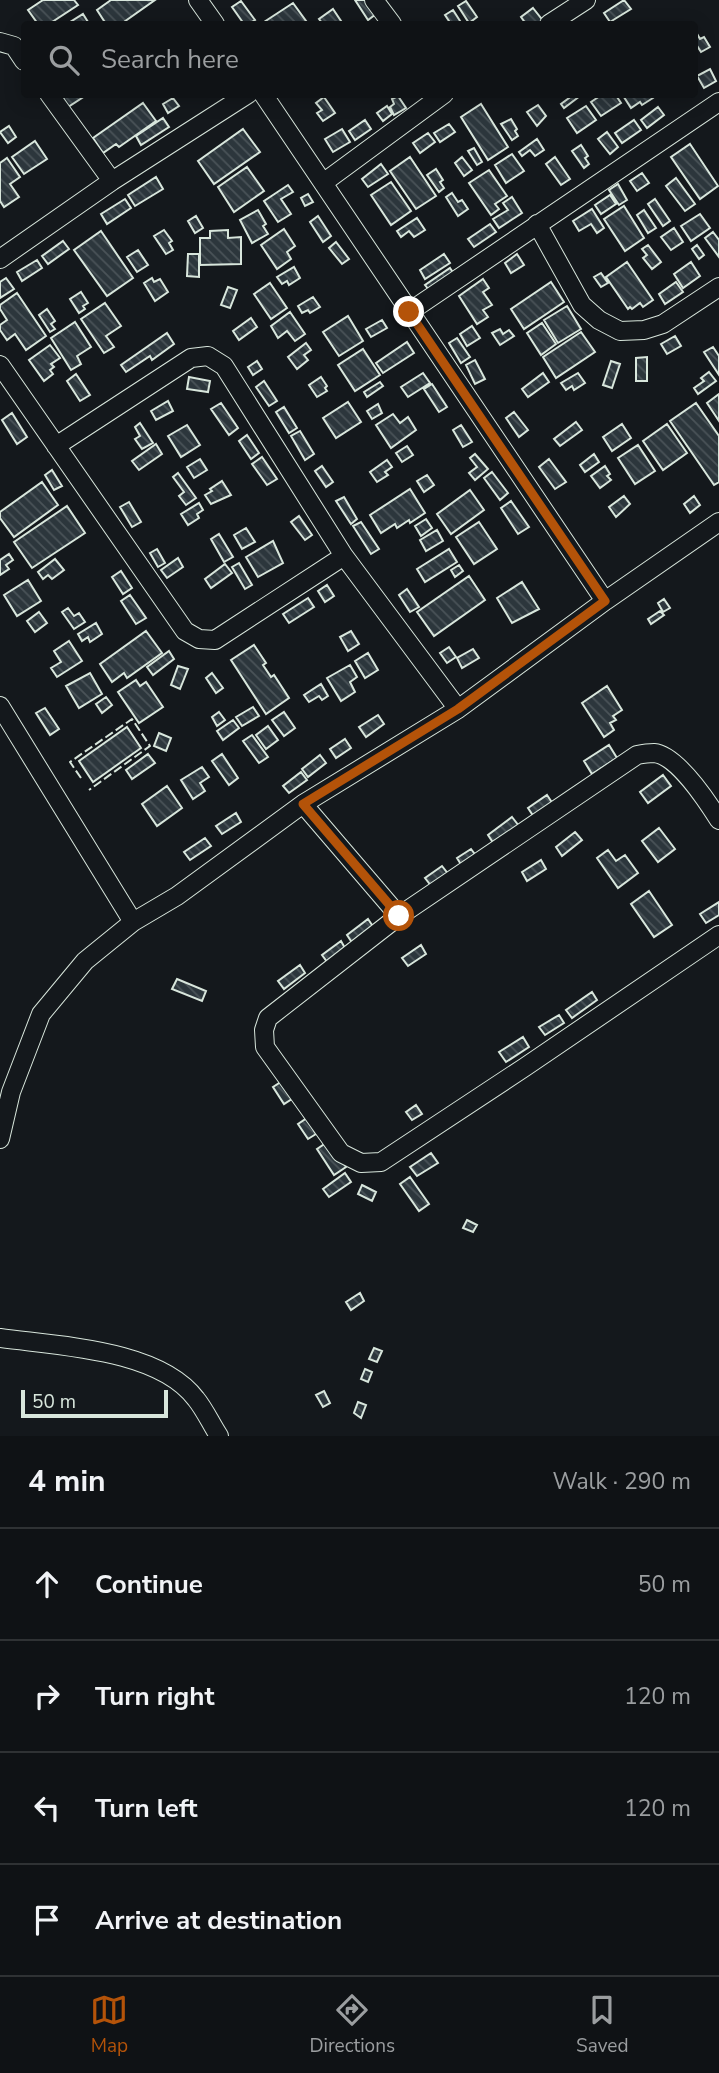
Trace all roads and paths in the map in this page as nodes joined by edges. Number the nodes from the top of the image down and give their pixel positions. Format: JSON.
{"nodes":[{"id":1,"x":198,"y":0,"type":"edge"},
{"id":2,"x":374,"y":0,"type":"edge"},
{"id":3,"x":586,"y":0,"type":"edge"},
{"id":4,"x":213,"y":21,"type":"edge"},
{"id":5,"x":390,"y":21,"type":"edge"},
{"id":6,"x":554,"y":21,"type":"edge"},
{"id":7,"x":0,"y":42,"type":"edge"},
{"id":8,"x":21,"y":56,"type":"edge"},
{"id":9,"x":52,"y":98,"type":"edge"},
{"id":10,"x":242,"y":98,"type":"edge"},
{"id":11,"x":266,"y":98,"type":"edge"},
{"id":12,"x":439,"y":98,"type":"edge"},
{"id":13,"x":719,"y":102,"type":"edge"},
{"id":14,"x":112,"y":181,"type":"junction"},
{"id":15,"x":323,"y":183,"type":"junction"},
{"id":16,"x":537,"y":224,"type":"junction"},
{"id":17,"x":0,"y":259,"type":"edge"},
{"id":18,"x":719,"y":287,"type":"edge"},
{"id":19,"x":409,"y":312,"type":"junction"},
{"id":20,"x":0,"y":366,"type":"edge"},
{"id":21,"x":56,"y":446,"type":"junction"},
{"id":22,"x":719,"y":522,"type":"edge"},
{"id":23,"x":344,"y":556,"type":"junction"},
{"id":24,"x":605,"y":601,"type":"junction"},
{"id":25,"x":0,"y":706,"type":"edge"},
{"id":26,"x":458,"y":709,"type":"junction"},
{"id":27,"x":303,"y":804,"type":"junction"},
{"id":28,"x":719,"y":820,"type":"edge"},
{"id":29,"x":399,"y":916,"type":"junction"},
{"id":30,"x":133,"y":922,"type":"junction"},
{"id":31,"x":719,"y":936,"type":"edge"},
{"id":32,"x":0,"y":1139,"type":"edge"},
{"id":33,"x":0,"y":1338,"type":"edge"},
{"id":34,"x":219,"y":1436,"type":"edge"}],
"edges":[{"from":1,"to":4,"type":"street"},
{"from":2,"to":5,"type":"street"},
{"from":3,"to":6,"type":"street"},
{"from":7,"to":8,"type":"street"},
{"from":9,"to":14,"type":"street"},
{"from":10,"to":14,"type":"street"},
{"from":11,"to":15,"type":"street"},
{"from":12,"to":15,"type":"street"},
{"from":13,"to":16,"type":"street"},
{"from":14,"to":17,"type":"street"},
{"from":15,"to":19,"type":"street"},
{"from":16,"to":18,"type":"street"},
{"from":16,"to":19,"type":"street"},
{"from":19,"to":24,"type":"street"},
{"from":20,"to":21,"type":"street"},
{"from":21,"to":23,"type":"street"},
{"from":21,"to":23,"type":"street"},
{"from":22,"to":24,"type":"street"},
{"from":23,"to":26,"type":"street"},
{"from":24,"to":26,"type":"street"},
{"from":25,"to":30,"type":"street"},
{"from":26,"to":27,"type":"street"},
{"from":27,"to":29,"type":"street"},
{"from":27,"to":30,"type":"street"},
{"from":28,"to":29,"type":"street"},
{"from":29,"to":31,"type":"street"},
{"from":30,"to":32,"type":"street"},
{"from":33,"to":34,"type":"street"}]}
